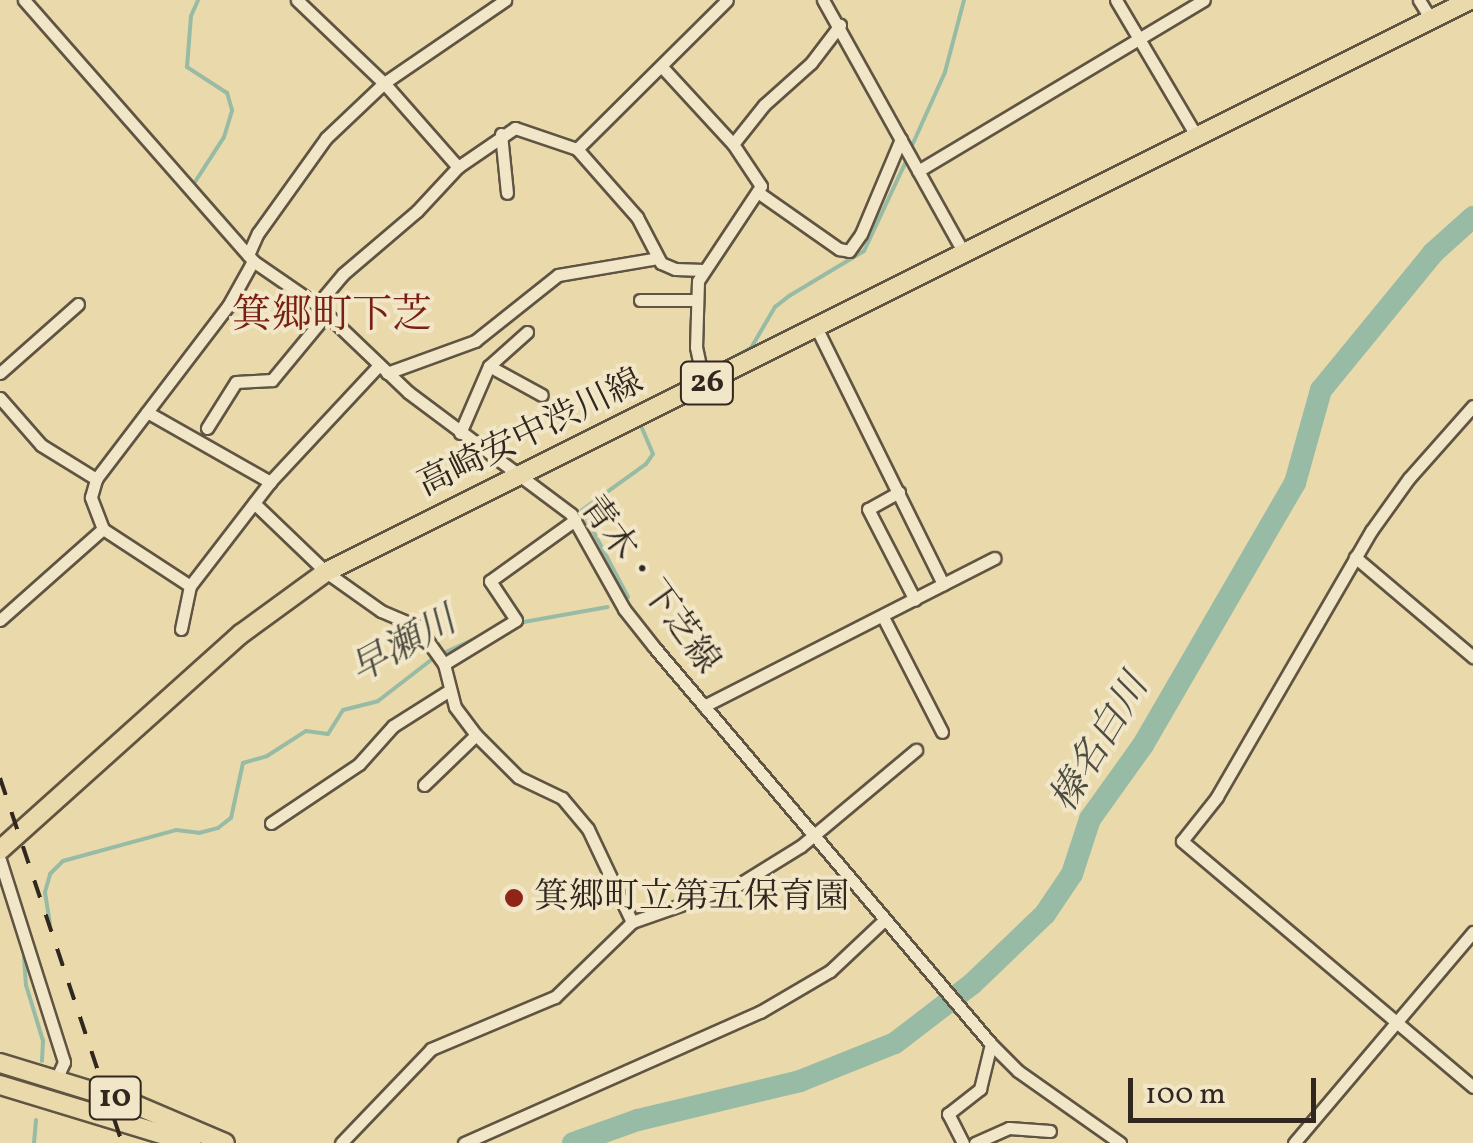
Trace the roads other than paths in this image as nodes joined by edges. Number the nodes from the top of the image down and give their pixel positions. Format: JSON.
{"nodes":[{"id":1,"x":24,"y":0,"type":"edge"},
{"id":2,"x":297,"y":0,"type":"edge"},
{"id":3,"x":505,"y":0,"type":"edge"},
{"id":4,"x":728,"y":0,"type":"edge"},
{"id":5,"x":823,"y":0,"type":"edge"},
{"id":6,"x":1116,"y":0,"type":"edge"},
{"id":7,"x":1204,"y":0,"type":"edge"},
{"id":8,"x":1419,"y":0,"type":"edge"},
{"id":9,"x":1470,"y":0,"type":"edge"},
{"id":10,"x":1431,"y":19,"type":"junction"},
{"id":11,"x":840,"y":25,"type":"junction"},
{"id":12,"x":1139,"y":39,"type":"junction"},
{"id":13,"x":663,"y":68,"type":"junction"},
{"id":14,"x":384,"y":83,"type":"junction"},
{"id":15,"x":501,"y":134,"type":"junction"},
{"id":16,"x":1197,"y":137,"type":"junction"},
{"id":17,"x":902,"y":142,"type":"junction"},
{"id":18,"x":733,"y":144,"type":"junction"},
{"id":19,"x":578,"y":149,"type":"junction"},
{"id":20,"x":458,"y":166,"type":"junction"},
{"id":21,"x":917,"y":168,"type":"junction"},
{"id":22,"x":507,"y":193,"type":"dead end"},
{"id":23,"x":760,"y":193,"type":"junction"},
{"id":24,"x":964,"y":253,"type":"junction"},
{"id":25,"x":251,"y":258,"type":"junction"},
{"id":26,"x":658,"y":258,"type":"junction"},
{"id":27,"x":704,"y":270,"type":"junction"},
{"id":28,"x":640,"y":300,"type":"dead end"},
{"id":29,"x":697,"y":300,"type":"junction"},
{"id":30,"x":78,"y":304,"type":"dead end"},
{"id":31,"x":317,"y":304,"type":"junction"},
{"id":32,"x":325,"y":316,"type":"junction"},
{"id":33,"x":816,"y":327,"type":"junction"},
{"id":34,"x":526,"y":332,"type":"dead end"},
{"id":35,"x":489,"y":366,"type":"junction"},
{"id":36,"x":383,"y":369,"type":"junction"},
{"id":37,"x":0,"y":373,"type":"edge"},
{"id":38,"x":704,"y":385,"type":"junction"},
{"id":39,"x":542,"y":396,"type":"dead end"},
{"id":40,"x":0,"y":398,"type":"edge"},
{"id":41,"x":1473,"y":406,"type":"edge"},
{"id":42,"x":147,"y":412,"type":"junction"},
{"id":43,"x":207,"y":428,"type":"dead end"},
{"id":44,"x":460,"y":433,"type":"junction"},
{"id":45,"x":518,"y":477,"type":"junction"},
{"id":46,"x":96,"y":479,"type":"junction"},
{"id":47,"x":270,"y":482,"type":"junction"},
{"id":48,"x":899,"y":492,"type":"junction"},
{"id":49,"x":254,"y":502,"type":"junction"},
{"id":50,"x":575,"y":520,"type":"junction"},
{"id":51,"x":103,"y":529,"type":"junction"},
{"id":52,"x":1355,"y":556,"type":"junction"},
{"id":53,"x":994,"y":558,"type":"dead end"},
{"id":54,"x":326,"y":572,"type":"junction"},
{"id":55,"x":944,"y":584,"type":"junction"},
{"id":56,"x":190,"y":586,"type":"junction"},
{"id":57,"x":915,"y":600,"type":"junction"},
{"id":58,"x":883,"y":618,"type":"junction"},
{"id":59,"x":0,"y":620,"type":"edge"},
{"id":60,"x":180,"y":629,"type":"dead end"},
{"id":61,"x":1473,"y":657,"type":"edge"},
{"id":62,"x":440,"y":658,"type":"junction"},
{"id":63,"x":450,"y":690,"type":"junction"},
{"id":64,"x":704,"y":706,"type":"junction"},
{"id":65,"x":942,"y":732,"type":"dead end"},
{"id":66,"x":476,"y":735,"type":"junction"},
{"id":67,"x":916,"y":750,"type":"dead end"},
{"id":68,"x":424,"y":785,"type":"dead end"},
{"id":69,"x":271,"y":824,"type":"dead end"},
{"id":70,"x":813,"y":836,"type":"junction"},
{"id":71,"x":0,"y":850,"type":"edge"},
{"id":72,"x":0,"y":860,"type":"edge"},
{"id":73,"x":884,"y":920,"type":"junction"},
{"id":74,"x":632,"y":922,"type":"junction"},
{"id":75,"x":1473,"y":932,"type":"edge"},
{"id":76,"x":1399,"y":1020,"type":"junction"},
{"id":77,"x":990,"y":1044,"type":"junction"},
{"id":78,"x":0,"y":1063,"type":"edge"},
{"id":79,"x":55,"y":1082,"type":"junction"},
{"id":80,"x":0,"y":1085,"type":"edge"},
{"id":81,"x":1473,"y":1088,"type":"edge"},
{"id":82,"x":1050,"y":1132,"type":"dead end"},
{"id":83,"x":190,"y":1143,"type":"edge"},
{"id":84,"x":225,"y":1143,"type":"edge"},
{"id":85,"x":341,"y":1143,"type":"edge"},
{"id":86,"x":464,"y":1143,"type":"edge"},
{"id":87,"x":963,"y":1143,"type":"edge"},
{"id":88,"x":975,"y":1143,"type":"edge"},
{"id":89,"x":1120,"y":1143,"type":"edge"},
{"id":90,"x":1294,"y":1143,"type":"edge"}],
"edges":[{"from":1,"to":25,"type":"street","name":"青木・下芝線"},
{"from":2,"to":14,"type":"street"},
{"from":3,"to":14,"type":"street"},
{"from":4,"to":13,"type":"street"},
{"from":5,"to":11,"type":"street"},
{"from":6,"to":12,"type":"street"},
{"from":7,"to":12,"type":"street"},
{"from":8,"to":10,"type":"street"},
{"from":9,"to":10,"type":"main road","name":"高崎安中渋川線","number":"26"},
{"from":10,"to":16,"type":"main road","name":"高崎安中渋川線","number":"26"},
{"from":11,"to":17,"type":"street"},
{"from":11,"to":18,"type":"street"},
{"from":12,"to":16,"type":"street"},
{"from":12,"to":21,"type":"street"},
{"from":13,"to":18,"type":"street"},
{"from":13,"to":19,"type":"street"},
{"from":14,"to":20,"type":"street"},
{"from":14,"to":25,"type":"street"},
{"from":15,"to":19,"type":"street"},
{"from":15,"to":20,"type":"street"},
{"from":15,"to":22,"type":"street"},
{"from":16,"to":24,"type":"main road","name":"高崎安中渋川線","number":"26"},
{"from":17,"to":21,"type":"street"},
{"from":17,"to":23,"type":"street"},
{"from":18,"to":23,"type":"street"},
{"from":19,"to":26,"type":"street"},
{"from":20,"to":31,"type":"street"},
{"from":21,"to":24,"type":"street"},
{"from":23,"to":27,"type":"street"},
{"from":24,"to":33,"type":"main road","name":"高崎安中渋川線","number":"26"},
{"from":25,"to":31,"type":"street","name":"青木・下芝線"},
{"from":25,"to":42,"type":"street"},
{"from":26,"to":27,"type":"street"},
{"from":26,"to":36,"type":"street"},
{"from":27,"to":29,"type":"street"},
{"from":28,"to":29,"type":"street"},
{"from":29,"to":38,"type":"street"},
{"from":30,"to":37,"type":"street"},
{"from":31,"to":32,"type":"street","name":"青木・下芝線"},
{"from":32,"to":36,"type":"street","name":"青木・下芝線"},
{"from":32,"to":43,"type":"street"},
{"from":33,"to":38,"type":"main road","name":"高崎安中渋川線","number":"26"},
{"from":33,"to":48,"type":"street"},
{"from":34,"to":35,"type":"street"},
{"from":35,"to":39,"type":"street"},
{"from":35,"to":44,"type":"street"},
{"from":36,"to":44,"type":"street","name":"青木・下芝線"},
{"from":36,"to":47,"type":"street"},
{"from":38,"to":45,"type":"main road","name":"高崎安中渋川線","number":"26"},
{"from":40,"to":46,"type":"street"},
{"from":41,"to":52,"type":"street"},
{"from":42,"to":46,"type":"street"},
{"from":42,"to":47,"type":"street"},
{"from":44,"to":45,"type":"street","name":"青木・下芝線"},
{"from":45,"to":50,"type":"street","name":"青木・下芝線"},
{"from":45,"to":54,"type":"main road","name":"高崎安中渋川線","number":"26"},
{"from":46,"to":51,"type":"street"},
{"from":47,"to":49,"type":"street"},
{"from":48,"to":55,"type":"street"},
{"from":48,"to":57,"type":"street"},
{"from":49,"to":54,"type":"street"},
{"from":49,"to":56,"type":"street"},
{"from":50,"to":62,"type":"street"},
{"from":50,"to":64,"type":"street","name":"青木・下芝線"},
{"from":51,"to":56,"type":"street"},
{"from":51,"to":59,"type":"street"},
{"from":52,"to":61,"type":"street"},
{"from":52,"to":76,"type":"street"},
{"from":53,"to":55,"type":"street"},
{"from":54,"to":62,"type":"street"},
{"from":54,"to":71,"type":"main road","name":"高崎安中渋川線","number":"26"},
{"from":55,"to":57,"type":"street"},
{"from":56,"to":60,"type":"street"},
{"from":57,"to":58,"type":"street"},
{"from":58,"to":64,"type":"street"},
{"from":58,"to":65,"type":"street"},
{"from":62,"to":63,"type":"street"},
{"from":63,"to":66,"type":"street"},
{"from":63,"to":69,"type":"street"},
{"from":64,"to":70,"type":"street","name":"青木・下芝線"},
{"from":66,"to":68,"type":"street"},
{"from":66,"to":74,"type":"street"},
{"from":67,"to":70,"type":"street"},
{"from":70,"to":73,"type":"street","name":"青木・下芝線"},
{"from":70,"to":74,"type":"street"},
{"from":72,"to":79,"type":"street"},
{"from":73,"to":77,"type":"street","name":"青木・下芝線"},
{"from":73,"to":86,"type":"street"},
{"from":74,"to":85,"type":"street"},
{"from":75,"to":76,"type":"street"},
{"from":76,"to":81,"type":"street"},
{"from":76,"to":90,"type":"street"},
{"from":77,"to":87,"type":"street"},
{"from":77,"to":89,"type":"street","name":"青木・下芝線"},
{"from":78,"to":79,"type":"main road","number":"10"},
{"from":79,"to":84,"type":"main road","number":"10"},
{"from":80,"to":83,"type":"main road","number":"10"},
{"from":82,"to":88,"type":"street"}]}
